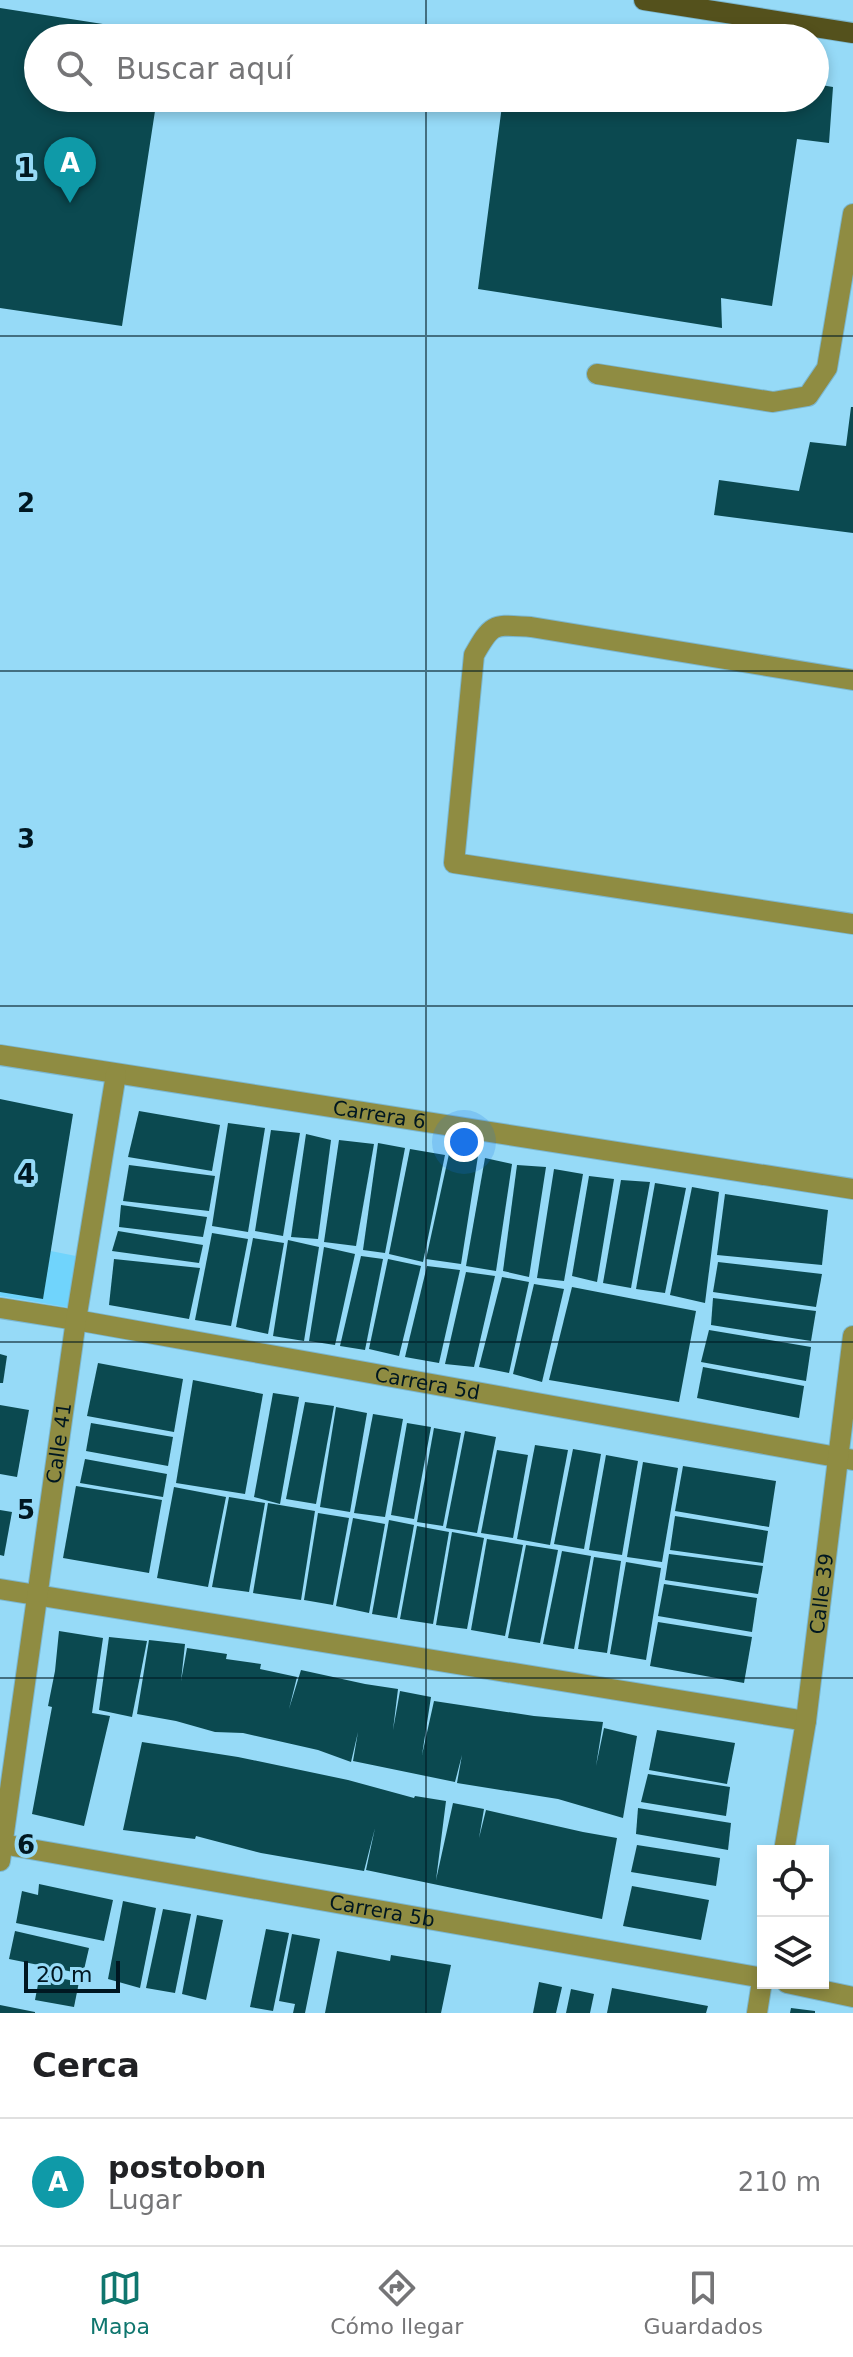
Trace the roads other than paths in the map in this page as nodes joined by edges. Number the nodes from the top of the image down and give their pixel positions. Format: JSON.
{"nodes":[{"id":1,"x":644,"y":0,"type":"edge"},
{"id":2,"x":796,"y":24,"type":"edge"},
{"id":3,"x":829,"y":29,"type":"edge"},
{"id":4,"x":853,"y":33,"type":"edge"},
{"id":5,"x":853,"y":214,"type":"edge"},
{"id":6,"x":597,"y":374,"type":"dead end"},
{"id":7,"x":853,"y":680,"type":"edge"},
{"id":8,"x":853,"y":924,"type":"edge"},
{"id":9,"x":0,"y":1055,"type":"edge"},
{"id":10,"x":116,"y":1074,"type":"junction"},
{"id":11,"x":853,"y":1189,"type":"edge"},
{"id":12,"x":0,"y":1308,"type":"edge"},
{"id":13,"x":76,"y":1320,"type":"junction"},
{"id":14,"x":853,"y":1336,"type":"edge"},
{"id":15,"x":846,"y":1458,"type":"edge"},
{"id":16,"x":0,"y":1589,"type":"edge"},
{"id":17,"x":37,"y":1595,"type":"junction"},
{"id":18,"x":806,"y":1721,"type":"junction"},
{"id":19,"x":785,"y":1845,"type":"edge"},
{"id":20,"x":1,"y":1853,"type":"edge"},
{"id":21,"x":757,"y":1976,"type":"edge"},
{"id":22,"x":761,"y":1989,"type":"edge"},
{"id":23,"x":815,"y":1989,"type":"edge"},
{"id":24,"x":853,"y":1997,"type":"edge"},
{"id":25,"x":757,"y":2013,"type":"edge"}],
"edges":[{"from":1,"to":2,"type":"main road"},
{"from":3,"to":4,"type":"main road"},
{"from":5,"to":6,"type":"street"},
{"from":7,"to":8,"type":"street"},
{"from":9,"to":10,"type":"street","name":"Carrera 6"},
{"from":10,"to":11,"type":"street","name":"Carrera 6"},
{"from":10,"to":13,"type":"street","name":"Calle 41"},
{"from":12,"to":13,"type":"street","name":"Carrera 5d"},
{"from":13,"to":15,"type":"street","name":"Carrera 5d"},
{"from":13,"to":17,"type":"street","name":"Calle 41"},
{"from":14,"to":15,"type":"street","name":"Calle 39"},
{"from":15,"to":18,"type":"street","name":"Calle 39"},
{"from":16,"to":17,"type":"street"},
{"from":17,"to":18,"type":"street"},
{"from":17,"to":20,"type":"street","name":"Calle 41"},
{"from":18,"to":19,"type":"street","name":"Calle 39"},
{"from":20,"to":21,"type":"street","name":"Carrera 5b"},
{"from":22,"to":25,"type":"street"},
{"from":23,"to":24,"type":"street"}]}
